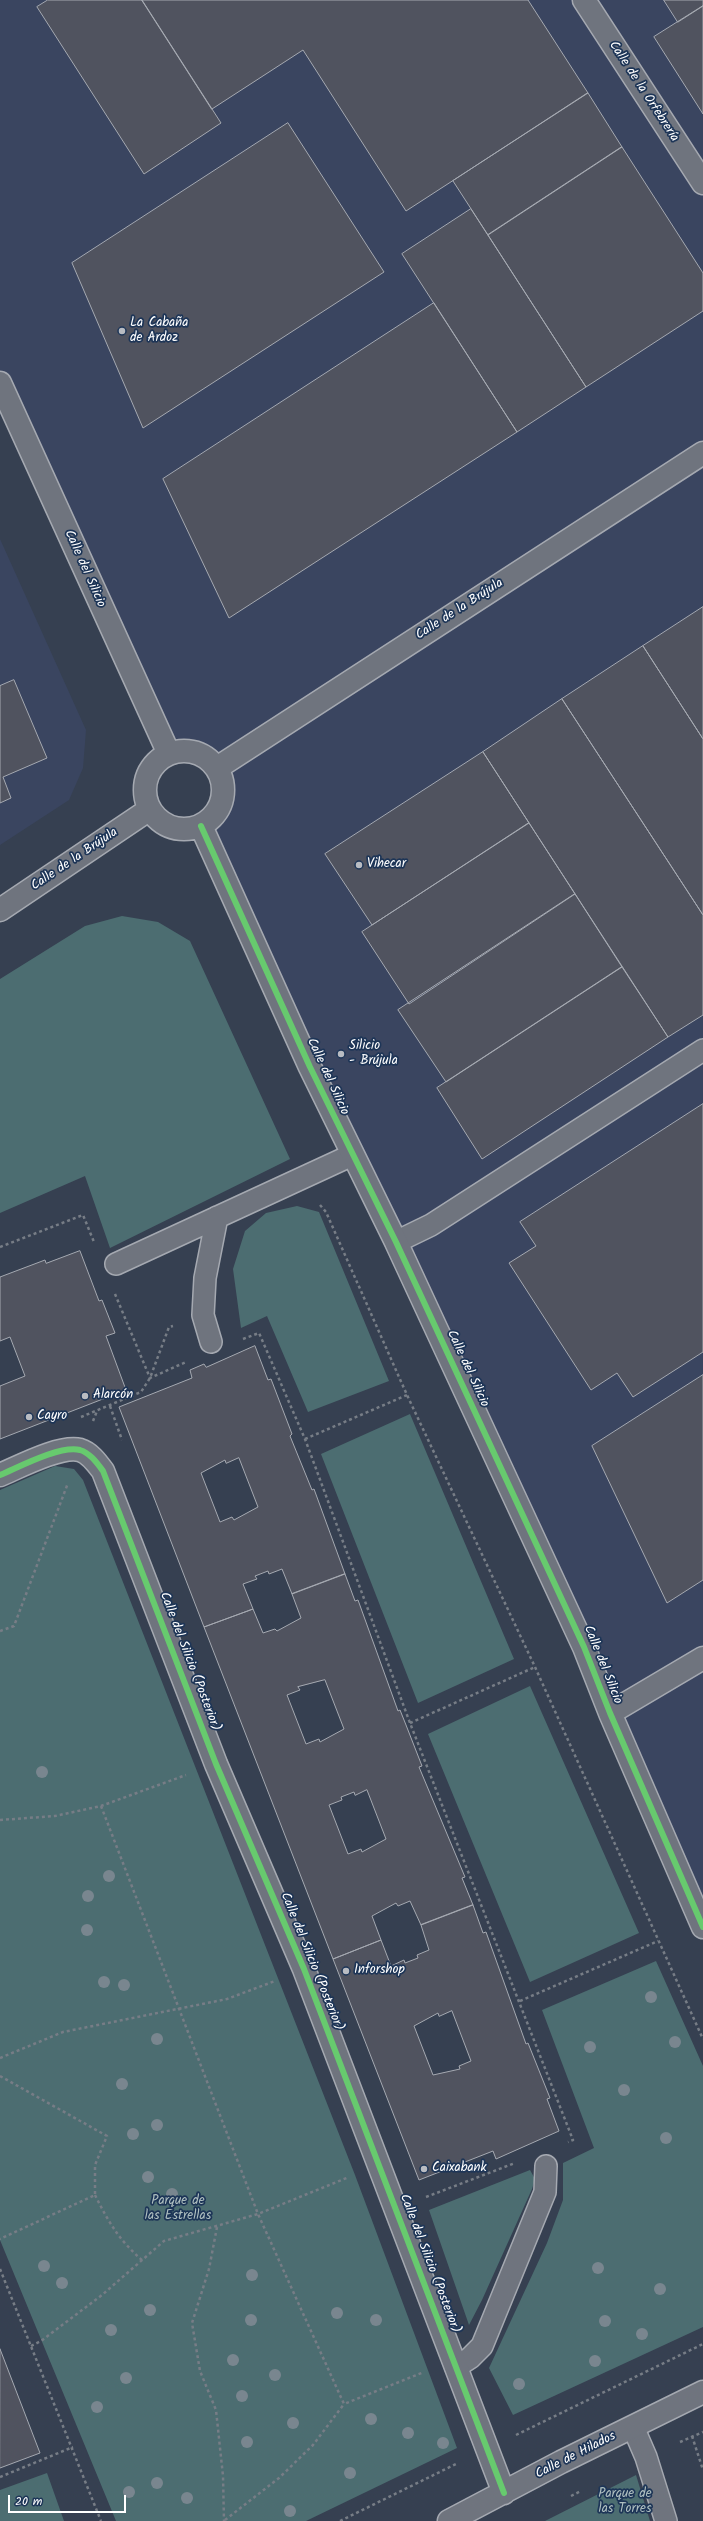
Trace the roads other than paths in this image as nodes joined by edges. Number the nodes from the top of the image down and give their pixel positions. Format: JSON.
{"nodes":[{"id":1,"x":584,"y":0,"type":"edge"},
{"id":2,"x":703,"y":183,"type":"edge"},
{"id":3,"x":0,"y":383,"type":"edge"},
{"id":4,"x":703,"y":453,"type":"edge"},
{"id":5,"x":169,"y":754,"type":"junction"},
{"id":6,"x":217,"y":768,"type":"junction"},
{"id":7,"x":150,"y":809,"type":"junction"},
{"id":8,"x":201,"y":826,"type":"junction"},
{"id":9,"x":0,"y":910,"type":"edge"},
{"id":10,"x":703,"y":1050,"type":"edge"},
{"id":11,"x":352,"y":1155,"type":"junction"},
{"id":12,"x":217,"y":1217,"type":"junction"},
{"id":13,"x":396,"y":1242,"type":"junction"},
{"id":14,"x":116,"y":1264,"type":"dead end"},
{"id":15,"x":211,"y":1342,"type":"dead end"},
{"id":16,"x":0,"y":1475,"type":"edge"},
{"id":17,"x":703,"y":1658,"type":"edge"},
{"id":18,"x":610,"y":1713,"type":"junction"},
{"id":19,"x":703,"y":1927,"type":"edge"},
{"id":20,"x":546,"y":2166,"type":"dead end"},
{"id":21,"x":455,"y":2364,"type":"junction"},
{"id":22,"x":703,"y":2392,"type":"edge"},
{"id":23,"x":633,"y":2427,"type":"junction"},
{"id":24,"x":504,"y":2493,"type":"junction"},
{"id":25,"x":449,"y":2521,"type":"edge"},
{"id":26,"x":666,"y":2521,"type":"edge"}],
"edges":[{"from":1,"to":2,"type":"street","name":"Calle de la Orfebrería"},
{"from":3,"to":5,"type":"street","name":"Calle del Silicio"},
{"from":4,"to":6,"type":"street","name":"Calle de la Brújula"},
{"from":5,"to":6,"type":"street"},
{"from":5,"to":7,"type":"street"},
{"from":6,"to":8,"type":"street"},
{"from":7,"to":8,"type":"street"},
{"from":7,"to":9,"type":"street","name":"Calle de la Brújula"},
{"from":8,"to":11,"type":"street","name":"Calle del Silicio"},
{"from":10,"to":13,"type":"lane"},
{"from":11,"to":12,"type":"lane"},
{"from":11,"to":13,"type":"street","name":"Calle del Silicio"},
{"from":12,"to":14,"type":"lane"},
{"from":12,"to":15,"type":"lane"},
{"from":13,"to":18,"type":"street","name":"Calle del Silicio"},
{"from":16,"to":21,"type":"street","name":"Calle del Silicio (Posterior)"},
{"from":17,"to":18,"type":"street"},
{"from":18,"to":19,"type":"street","name":"Calle del Silicio"},
{"from":20,"to":21,"type":"lane"},
{"from":21,"to":24,"type":"street","name":"Calle del Silicio (Posterior)"},
{"from":22,"to":23,"type":"street","name":"Calle de Hilados"},
{"from":23,"to":24,"type":"street","name":"Calle de Hilados"},
{"from":23,"to":26,"type":"lane"},
{"from":24,"to":25,"type":"street","name":"Calle de Hilados"}]}
